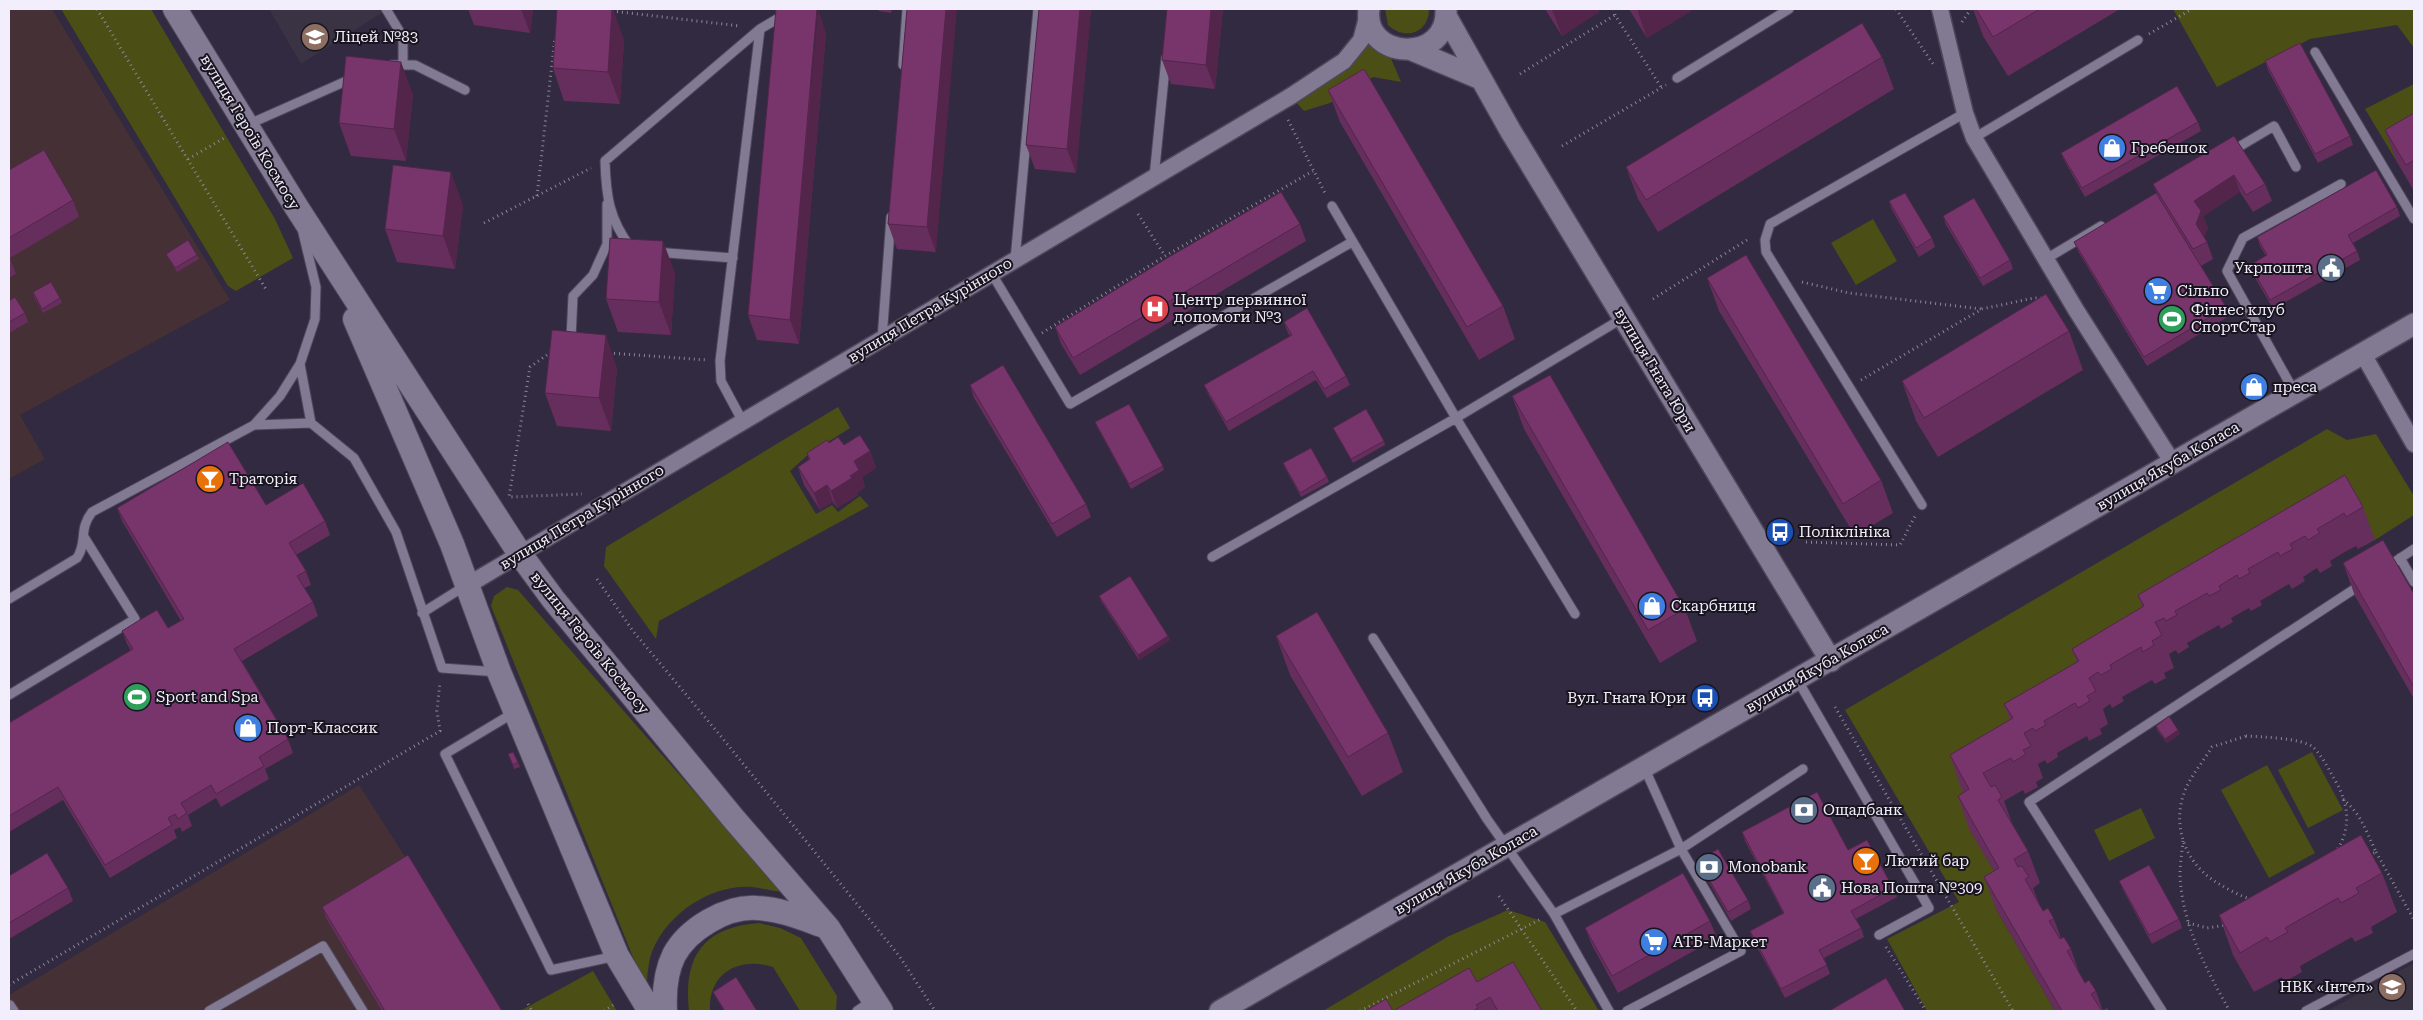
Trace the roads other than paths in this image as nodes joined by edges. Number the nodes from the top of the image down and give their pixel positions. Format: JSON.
{"nodes":[{"id":1,"x":175,"y":9,"type":"edge"},
{"id":2,"x":386,"y":9,"type":"edge"},
{"id":3,"x":794,"y":9,"type":"edge"},
{"id":4,"x":907,"y":9,"type":"edge"},
{"id":5,"x":1038,"y":9,"type":"edge"},
{"id":6,"x":1789,"y":9,"type":"edge"},
{"id":7,"x":1940,"y":9,"type":"edge"},
{"id":8,"x":1368,"y":11,"type":"edge"},
{"id":9,"x":1446,"y":12,"type":"edge"},
{"id":10,"x":760,"y":29,"type":"junction"},
{"id":11,"x":2138,"y":40,"type":"road end"},
{"id":12,"x":1167,"y":48,"type":"edge"},
{"id":13,"x":1412,"y":50,"type":"junction"},
{"id":14,"x":2315,"y":52,"type":"dead end"},
{"id":15,"x":403,"y":65,"type":"junction"},
{"id":16,"x":382,"y":66,"type":"edge"},
{"id":17,"x":365,"y":73,"type":"edge"},
{"id":18,"x":902,"y":77,"type":"edge"},
{"id":19,"x":1677,"y":78,"type":"road end"},
{"id":20,"x":1481,"y":79,"type":"junction"},
{"id":21,"x":465,"y":90,"type":"dead end"},
{"id":22,"x":1965,"y":113,"type":"junction"},
{"id":23,"x":247,"y":125,"type":"junction"},
{"id":24,"x":1974,"y":138,"type":"junction"},
{"id":25,"x":2223,"y":156,"type":"edge"},
{"id":26,"x":2296,"y":167,"type":"dead end"},
{"id":27,"x":1154,"y":177,"type":"junction"},
{"id":28,"x":2341,"y":184,"type":"dead end"},
{"id":29,"x":606,"y":196,"type":"junction"},
{"id":30,"x":892,"y":204,"type":"edge"},
{"id":31,"x":1332,"y":206,"type":"road end"},
{"id":32,"x":297,"y":208,"type":"junction"},
{"id":33,"x":2113,"y":220,"type":"edge"},
{"id":34,"x":2414,"y":220,"type":"edge"},
{"id":35,"x":1352,"y":242,"type":"junction"},
{"id":36,"x":327,"y":254,"type":"junction"},
{"id":37,"x":732,"y":258,"type":"junction"},
{"id":38,"x":2046,"y":259,"type":"junction"},
{"id":39,"x":1015,"y":260,"type":"junction"},
{"id":40,"x":992,"y":274,"type":"junction"},
{"id":41,"x":1624,"y":318,"type":"junction"},
{"id":42,"x":2414,"y":324,"type":"edge"},
{"id":43,"x":571,"y":338,"type":"edge"},
{"id":44,"x":882,"y":339,"type":"junction"},
{"id":45,"x":2363,"y":354,"type":"junction"},
{"id":46,"x":300,"y":364,"type":"junction"},
{"id":47,"x":2295,"y":393,"type":"junction"},
{"id":48,"x":1456,"y":418,"type":"junction"},
{"id":49,"x":743,"y":422,"type":"junction"},
{"id":50,"x":311,"y":424,"type":"junction"},
{"id":51,"x":254,"y":425,"type":"junction"},
{"id":52,"x":2414,"y":444,"type":"edge"},
{"id":53,"x":2173,"y":463,"type":"junction"},
{"id":54,"x":1922,"y":505,"type":"road end"},
{"id":55,"x":82,"y":534,"type":"junction"},
{"id":56,"x":2414,"y":549,"type":"edge"},
{"id":57,"x":520,"y":554,"type":"junction"},
{"id":58,"x":1212,"y":557,"type":"dead end"},
{"id":59,"x":2400,"y":558,"type":"junction"},
{"id":60,"x":2414,"y":582,"type":"edge"},
{"id":61,"x":468,"y":585,"type":"junction"},
{"id":62,"x":9,"y":599,"type":"edge"},
{"id":63,"x":422,"y":612,"type":"junction"},
{"id":64,"x":1575,"y":614,"type":"dead end"},
{"id":65,"x":1373,"y":638,"type":"dead end"},
{"id":66,"x":1831,"y":661,"type":"junction"},
{"id":67,"x":499,"y":672,"type":"junction"},
{"id":68,"x":1797,"y":679,"type":"junction"},
{"id":69,"x":9,"y":695,"type":"edge"},
{"id":70,"x":516,"y":712,"type":"junction"},
{"id":71,"x":1644,"y":767,"type":"junction"},
{"id":72,"x":1802,"y":768,"type":"dead end"},
{"id":73,"x":1505,"y":847,"type":"junction"},
{"id":74,"x":1681,"y":849,"type":"junction"},
{"id":75,"x":1554,"y":914,"type":"junction"},
{"id":76,"x":828,"y":928,"type":"junction"},
{"id":77,"x":1879,"y":935,"type":"road end"},
{"id":78,"x":2414,"y":954,"type":"edge"},
{"id":79,"x":617,"y":956,"type":"junction"},
{"id":80,"x":871,"y":1007,"type":"edge"},
{"id":81,"x":209,"y":1011,"type":"edge"},
{"id":82,"x":363,"y":1011,"type":"edge"},
{"id":83,"x":650,"y":1011,"type":"edge"},
{"id":84,"x":665,"y":1011,"type":"edge"},
{"id":85,"x":1220,"y":1011,"type":"edge"},
{"id":86,"x":1609,"y":1011,"type":"edge"},
{"id":87,"x":1627,"y":1011,"type":"edge"},
{"id":88,"x":2162,"y":1011,"type":"edge"},
{"id":89,"x":2306,"y":1011,"type":"edge"}],
"edges":[{"from":1,"to":23,"type":"main road","name":"вулиця Героїв Космосу"},
{"from":2,"to":15,"type":"lane"},
{"from":3,"to":10,"type":"lane"},
{"from":4,"to":18,"type":"lane"},
{"from":5,"to":39,"type":"lane"},
{"from":6,"to":19,"type":"lane"},
{"from":7,"to":22,"type":"street"},
{"from":8,"to":13,"type":"street"},
{"from":8,"to":27,"type":"street","name":"вулиця Петра Курінного"},
{"from":9,"to":13,"type":"street"},
{"from":9,"to":20,"type":"street","name":"вулиця Гната Юри"},
{"from":10,"to":29,"type":"lane"},
{"from":10,"to":37,"type":"lane"},
{"from":11,"to":24,"type":"lane"},
{"from":12,"to":27,"type":"lane"},
{"from":13,"to":20,"type":"street"},
{"from":14,"to":34,"type":"lane"},
{"from":15,"to":16,"type":"lane"},
{"from":15,"to":21,"type":"lane"},
{"from":17,"to":23,"type":"lane"},
{"from":20,"to":41,"type":"street","name":"вулиця Гната Юри"},
{"from":22,"to":24,"type":"street"},
{"from":22,"to":54,"type":"lane"},
{"from":23,"to":32,"type":"main road","name":"вулиця Героїв Космосу"},
{"from":24,"to":38,"type":"street"},
{"from":25,"to":26,"type":"lane"},
{"from":27,"to":39,"type":"street","name":"вулиця Петра Курінного"},
{"from":28,"to":47,"type":"lane"},
{"from":29,"to":37,"type":"lane"},
{"from":29,"to":43,"type":"lane"},
{"from":30,"to":44,"type":"lane"},
{"from":31,"to":35,"type":"lane"},
{"from":32,"to":36,"type":"main road","name":"вулиця Героїв Космосу"},
{"from":32,"to":46,"type":"lane"},
{"from":33,"to":38,"type":"lane"},
{"from":35,"to":40,"type":"lane"},
{"from":35,"to":48,"type":"lane"},
{"from":36,"to":57,"type":"main road","name":"вулиця Героїв Космосу"},
{"from":36,"to":61,"type":"main road","name":"вулиця Героїв Космосу"},
{"from":37,"to":49,"type":"lane"},
{"from":38,"to":53,"type":"street"},
{"from":39,"to":40,"type":"street","name":"вулиця Петра Курінного"},
{"from":40,"to":44,"type":"street","name":"вулиця Петра Курінного"},
{"from":41,"to":48,"type":"lane"},
{"from":41,"to":66,"type":"street","name":"вулиця Гната Юри"},
{"from":42,"to":45,"type":"street","name":"вулиця Якуба Коласа"},
{"from":44,"to":49,"type":"street","name":"вулиця Петра Курінного"},
{"from":45,"to":47,"type":"street","name":"вулиця Якуба Коласа"},
{"from":45,"to":52,"type":"street"},
{"from":46,"to":50,"type":"lane"},
{"from":46,"to":51,"type":"lane"},
{"from":47,"to":53,"type":"street","name":"вулиця Якуба Коласа"},
{"from":48,"to":58,"type":"lane"},
{"from":48,"to":64,"type":"lane"},
{"from":49,"to":57,"type":"street","name":"вулиця Петра Курінного"},
{"from":50,"to":51,"type":"lane"},
{"from":50,"to":63,"type":"lane"},
{"from":51,"to":55,"type":"lane"},
{"from":53,"to":66,"type":"street","name":"вулиця Якуба Коласа"},
{"from":55,"to":62,"type":"lane"},
{"from":55,"to":69,"type":"lane"},
{"from":56,"to":59,"type":"lane"},
{"from":57,"to":61,"type":"street","name":"вулиця Петра Курінного"},
{"from":57,"to":76,"type":"main road","name":"вулиця Героїв Космосу"},
{"from":59,"to":60,"type":"lane"},
{"from":59,"to":88,"type":"lane"},
{"from":61,"to":63,"type":"lane"},
{"from":61,"to":67,"type":"main road","name":"вулиця Героїв Космосу"},
{"from":63,"to":67,"type":"lane"},
{"from":65,"to":73,"type":"lane"},
{"from":66,"to":68,"type":"street","name":"вулиця Якуба Коласа"},
{"from":67,"to":70,"type":"main road","name":"вулиця Героїв Космосу"},
{"from":68,"to":71,"type":"street","name":"вулиця Якуба Коласа"},
{"from":68,"to":77,"type":"lane"},
{"from":70,"to":79,"type":"main road","name":"вулиця Героїв Космосу"},
{"from":70,"to":79,"type":"lane"},
{"from":71,"to":73,"type":"street","name":"вулиця Якуба Коласа"},
{"from":71,"to":74,"type":"lane"},
{"from":72,"to":74,"type":"lane"},
{"from":73,"to":75,"type":"lane"},
{"from":73,"to":85,"type":"street","name":"вулиця Якуба Коласа"},
{"from":74,"to":75,"type":"lane"},
{"from":74,"to":87,"type":"lane"},
{"from":75,"to":86,"type":"lane"},
{"from":76,"to":80,"type":"main road","name":"вулиця Героїв Космосу"},
{"from":76,"to":84,"type":"main road"},
{"from":78,"to":89,"type":"lane"},
{"from":79,"to":83,"type":"main road","name":"вулиця Героїв Космосу"},
{"from":81,"to":82,"type":"lane"}]}
